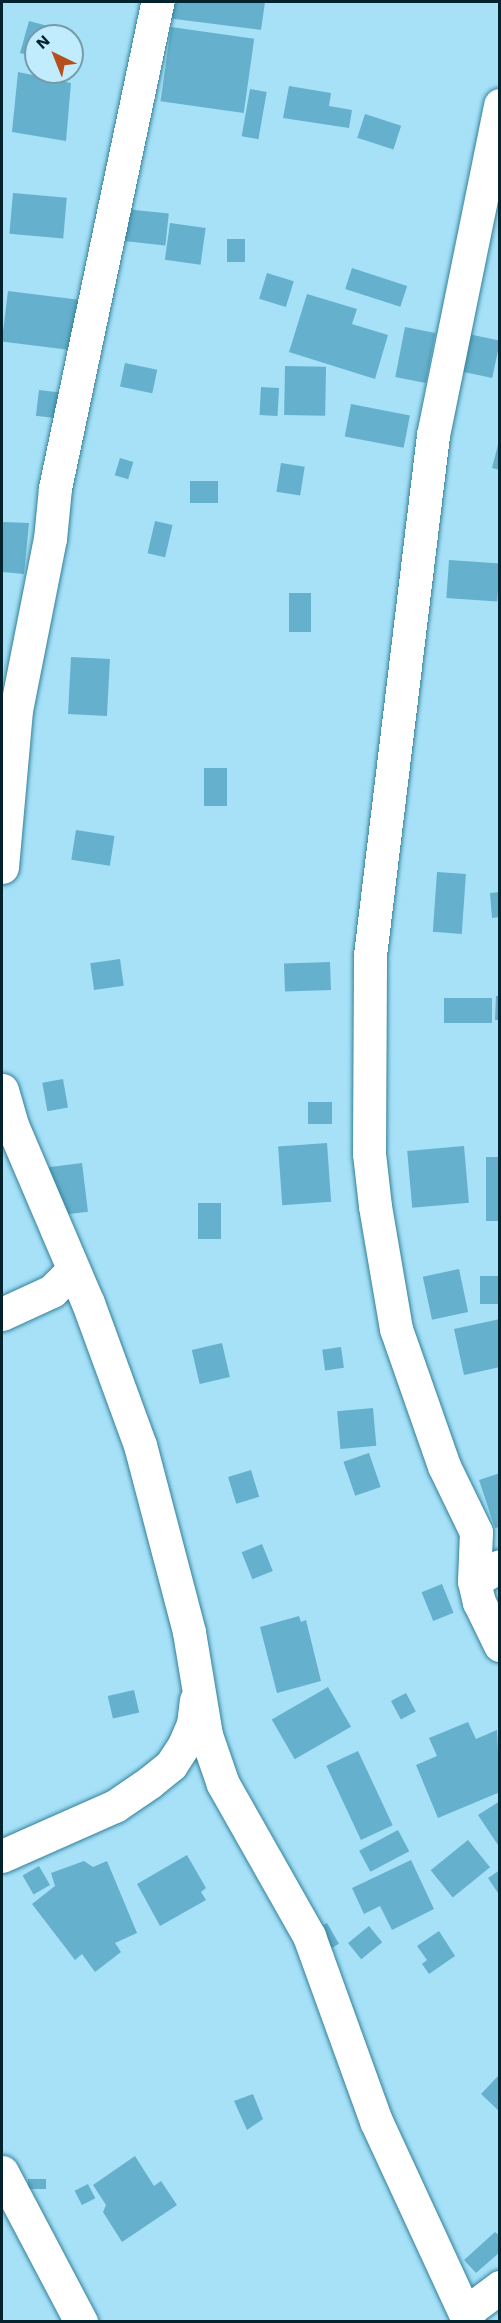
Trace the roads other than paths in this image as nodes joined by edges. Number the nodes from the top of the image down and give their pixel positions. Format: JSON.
{"nodes":[{"id":1,"x":157,"y":2,"type":"edge"},
{"id":2,"x":500,"y":105,"type":"edge"},
{"id":3,"x":2,"y":867,"type":"edge"},
{"id":4,"x":2,"y":1090,"type":"edge"},
{"id":5,"x":73,"y":1270,"type":"junction"},
{"id":6,"x":2,"y":1314,"type":"edge"},
{"id":7,"x":487,"y":1573,"type":"edge"},
{"id":8,"x":500,"y":1645,"type":"edge"},
{"id":9,"x":197,"y":1696,"type":"junction"},
{"id":10,"x":2,"y":1856,"type":"edge"},
{"id":11,"x":2,"y":2172,"type":"edge"},
{"id":12,"x":500,"y":2287,"type":"edge"},
{"id":13,"x":467,"y":2317,"type":"edge"},
{"id":14,"x":81,"y":2322,"type":"edge"}],
"edges":[{"from":1,"to":3,"type":"street"},
{"from":2,"to":7,"type":"street"},
{"from":4,"to":5,"type":"street"},
{"from":5,"to":6,"type":"street"},
{"from":5,"to":9,"type":"street"},
{"from":7,"to":8,"type":"street"},
{"from":9,"to":10,"type":"street"},
{"from":9,"to":13,"type":"street"},
{"from":11,"to":14,"type":"street"},
{"from":12,"to":13,"type":"street"}]}
